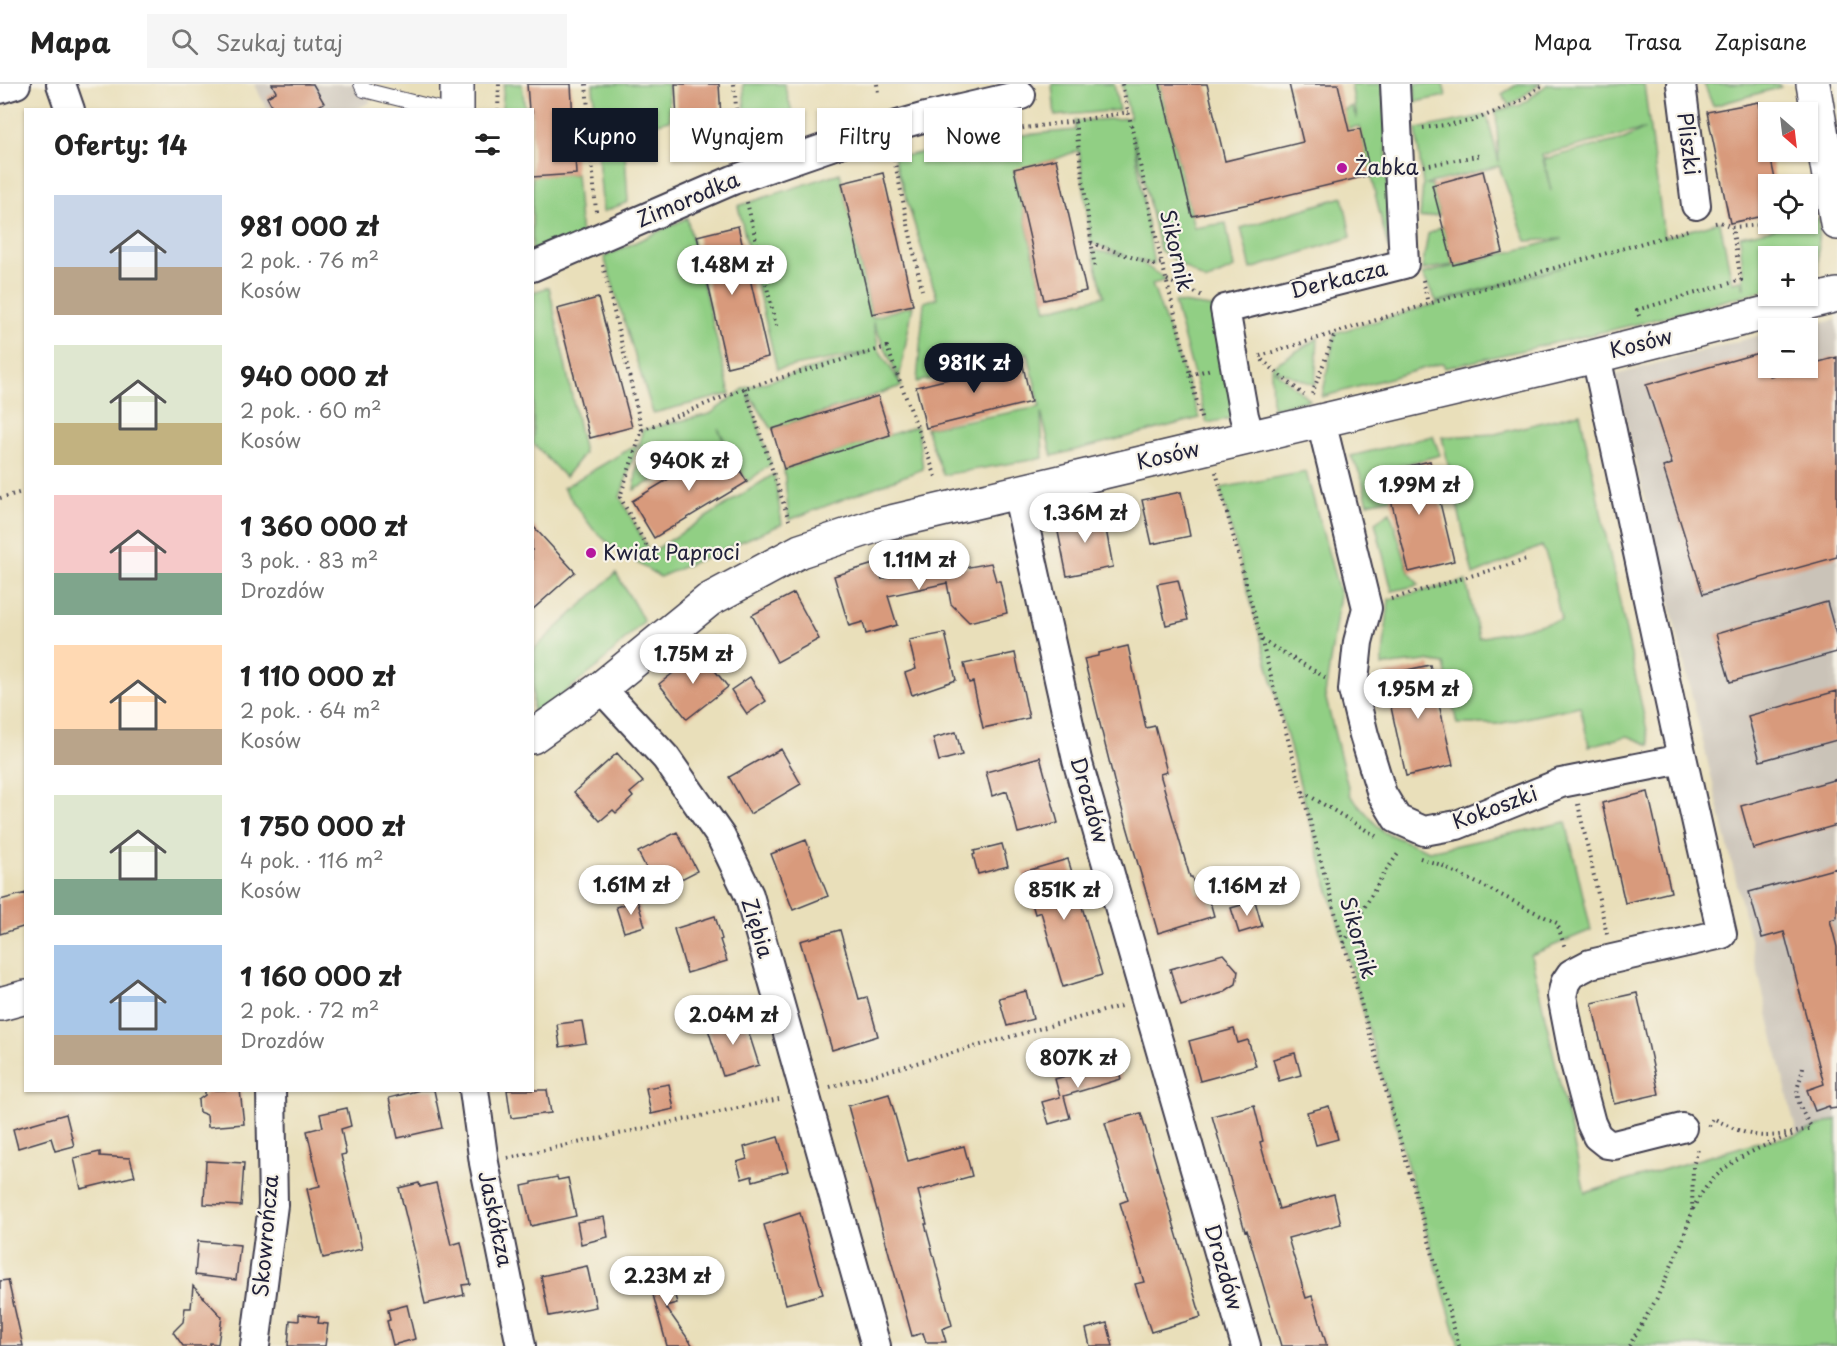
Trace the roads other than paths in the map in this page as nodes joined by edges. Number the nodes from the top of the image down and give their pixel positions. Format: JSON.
{"nodes":[{"id":1,"x":16,"y":84,"type":"edge"},
{"id":2,"x":61,"y":84,"type":"edge"},
{"id":3,"x":361,"y":84,"type":"edge"},
{"id":4,"x":457,"y":84,"type":"edge"},
{"id":5,"x":1395,"y":84,"type":"edge"},
{"id":6,"x":1681,"y":84,"type":"edge"},
{"id":7,"x":1813,"y":84,"type":"edge"},
{"id":8,"x":0,"y":89,"type":"edge"},
{"id":9,"x":1021,"y":95,"type":"dead end"},
{"id":10,"x":69,"y":108,"type":"edge"},
{"id":11,"x":436,"y":108,"type":"edge"},
{"id":12,"x":457,"y":108,"type":"edge"},
{"id":13,"x":1701,"y":219,"type":"road end"},
{"id":14,"x":1837,"y":223,"type":"edge"},
{"id":15,"x":534,"y":266,"type":"edge"},
{"id":16,"x":1837,"y":295,"type":"edge"},
{"id":17,"x":1596,"y":356,"type":"junction"},
{"id":18,"x":1321,"y":421,"type":"junction"},
{"id":19,"x":1250,"y":436,"type":"junction"},
{"id":20,"x":1017,"y":492,"type":"junction"},
{"id":21,"x":601,"y":688,"type":"junction"},
{"id":22,"x":538,"y":732,"type":"edge"},
{"id":23,"x":1682,"y":759,"type":"junction"},
{"id":24,"x":24,"y":998,"type":"edge"},
{"id":25,"x":0,"y":1004,"type":"edge"},
{"id":26,"x":272,"y":1092,"type":"edge"},
{"id":27,"x":474,"y":1092,"type":"edge"},
{"id":28,"x":1695,"y":1135,"type":"road end"},
{"id":29,"x":255,"y":1346,"type":"edge"},
{"id":30,"x":521,"y":1346,"type":"edge"},
{"id":31,"x":876,"y":1346,"type":"edge"},
{"id":32,"x":1246,"y":1346,"type":"edge"}],
"edges":[{"from":1,"to":8,"type":"street"},
{"from":2,"to":10,"type":"street"},
{"from":3,"to":11,"type":"lane"},
{"from":4,"to":12,"type":"street"},
{"from":5,"to":19,"type":"street","name":"Derkacza"},
{"from":6,"to":13,"type":"street","name":"Pliszki"},
{"from":7,"to":14,"type":"street"},
{"from":9,"to":15,"type":"street","name":"Zimorodka"},
{"from":16,"to":17,"type":"street","name":"Kosów"},
{"from":17,"to":18,"type":"street","name":"Kosów"},
{"from":17,"to":23,"type":"street"},
{"from":18,"to":19,"type":"street","name":"Kosów"},
{"from":18,"to":23,"type":"street","name":"Kokoszki"},
{"from":19,"to":20,"type":"street","name":"Kosów"},
{"from":20,"to":21,"type":"street","name":"Kosów"},
{"from":20,"to":32,"type":"street","name":"Drozdów"},
{"from":21,"to":22,"type":"street","name":"Kosów"},
{"from":21,"to":31,"type":"street","name":"Ziębia"},
{"from":23,"to":28,"type":"street"},
{"from":24,"to":25,"type":"street"},
{"from":26,"to":29,"type":"street","name":"Skowrończa"},
{"from":27,"to":30,"type":"street","name":"Jaskółcza"}]}
